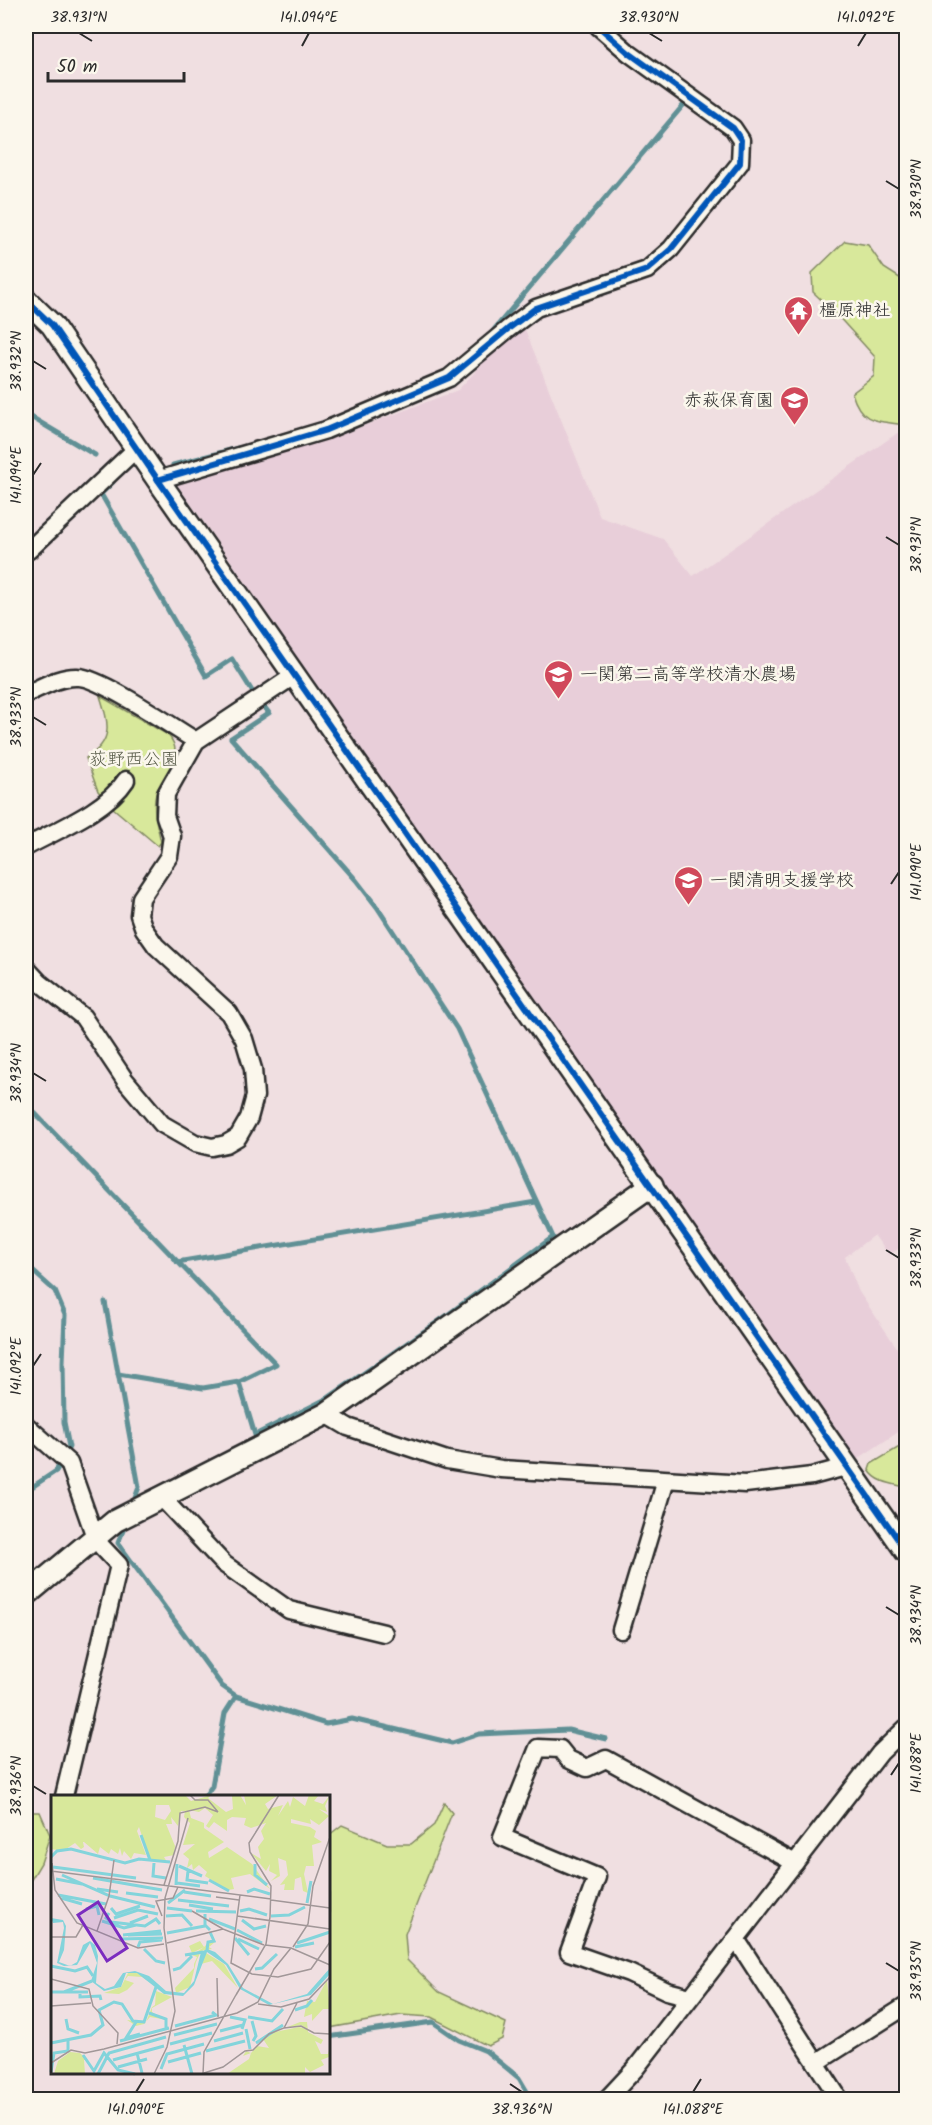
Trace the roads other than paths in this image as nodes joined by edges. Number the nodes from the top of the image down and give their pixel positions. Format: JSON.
{"nodes":[{"id":1,"x":598,"y":26,"type":"edge"},
{"id":2,"x":26,"y":300,"type":"edge"},
{"id":3,"x":137,"y":448,"type":"junction"},
{"id":4,"x":158,"y":480,"type":"junction"},
{"id":5,"x":29,"y":550,"type":"dead end"},
{"id":6,"x":295,"y":675,"type":"junction"},
{"id":7,"x":26,"y":694,"type":"edge"},
{"id":8,"x":196,"y":741,"type":"junction"},
{"id":9,"x":126,"y":780,"type":"dead end"},
{"id":10,"x":26,"y":847,"type":"edge"},
{"id":11,"x":26,"y":968,"type":"edge"},
{"id":12,"x":652,"y":1185,"type":"junction"},
{"id":13,"x":326,"y":1414,"type":"junction"},
{"id":14,"x":26,"y":1425,"type":"edge"},
{"id":15,"x":849,"y":1466,"type":"junction"},
{"id":16,"x":666,"y":1480,"type":"junction"},
{"id":17,"x":162,"y":1498,"type":"junction"},
{"id":18,"x":95,"y":1537,"type":"junction"},
{"id":19,"x":906,"y":1551,"type":"edge"},
{"id":20,"x":26,"y":1595,"type":"edge"},
{"id":21,"x":621,"y":1630,"type":"dead end"},
{"id":22,"x":384,"y":1634,"type":"dead end"},
{"id":23,"x":906,"y":1728,"type":"edge"},
{"id":24,"x":64,"y":1795,"type":"edge"},
{"id":25,"x":795,"y":1863,"type":"junction"},
{"id":26,"x":736,"y":1939,"type":"junction"},
{"id":27,"x":690,"y":1997,"type":"junction"},
{"id":28,"x":906,"y":2006,"type":"edge"},
{"id":29,"x":816,"y":2063,"type":"junction"},
{"id":30,"x":606,"y":2100,"type":"edge"},
{"id":31,"x":840,"y":2100,"type":"edge"}],
"edges":[{"from":1,"to":4,"type":"street"},
{"from":2,"to":3,"type":"street"},
{"from":3,"to":4,"type":"street"},
{"from":3,"to":5,"type":"street"},
{"from":4,"to":6,"type":"street"},
{"from":6,"to":8,"type":"street"},
{"from":6,"to":12,"type":"street"},
{"from":7,"to":8,"type":"street"},
{"from":8,"to":11,"type":"street"},
{"from":9,"to":10,"type":"street"},
{"from":12,"to":13,"type":"street"},
{"from":12,"to":15,"type":"street"},
{"from":13,"to":16,"type":"street"},
{"from":13,"to":17,"type":"street"},
{"from":14,"to":18,"type":"street"},
{"from":15,"to":16,"type":"street"},
{"from":15,"to":19,"type":"street"},
{"from":16,"to":21,"type":"street"},
{"from":17,"to":18,"type":"street"},
{"from":17,"to":22,"type":"street"},
{"from":18,"to":20,"type":"street"},
{"from":18,"to":24,"type":"street"},
{"from":23,"to":25,"type":"street"},
{"from":25,"to":26,"type":"street"},
{"from":25,"to":27,"type":"street"},
{"from":26,"to":27,"type":"street"},
{"from":26,"to":29,"type":"street"},
{"from":27,"to":30,"type":"street"},
{"from":28,"to":29,"type":"street"},
{"from":29,"to":31,"type":"street"}]}
